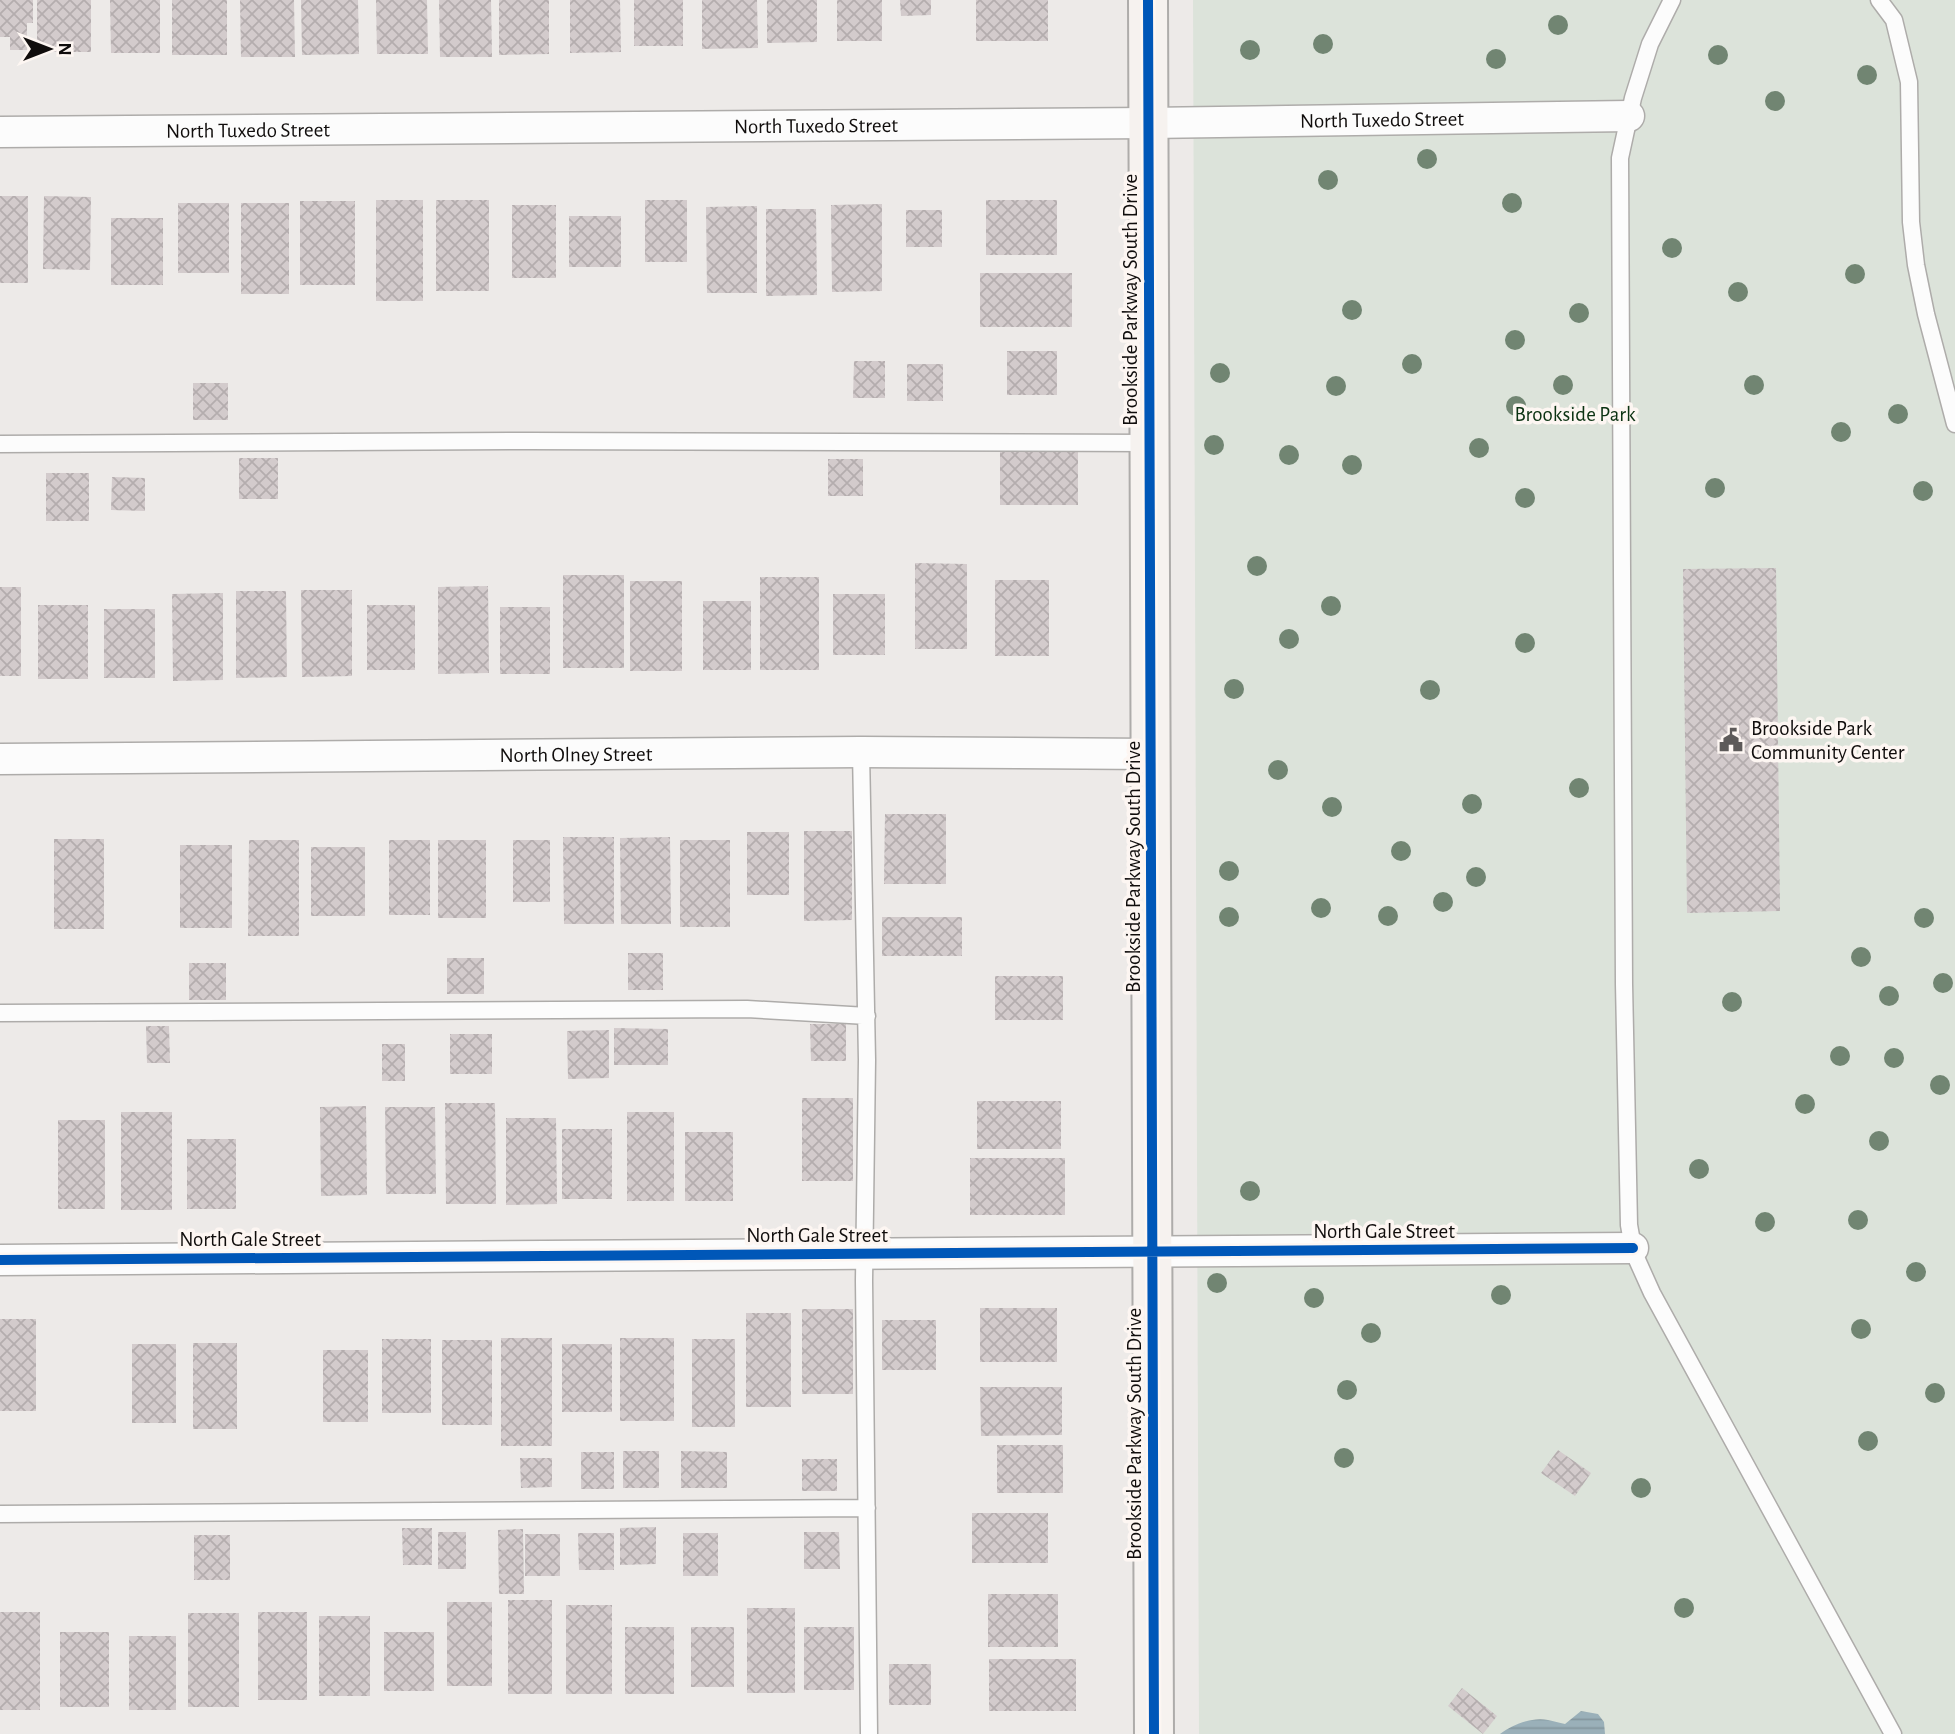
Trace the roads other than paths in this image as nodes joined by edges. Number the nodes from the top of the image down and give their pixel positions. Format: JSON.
{"nodes":[{"id":1,"x":1148,"y":0,"type":"edge"},
{"id":2,"x":1672,"y":0,"type":"edge"},
{"id":3,"x":1879,"y":0,"type":"edge"},
{"id":4,"x":1629,"y":116,"type":"junction"},
{"id":5,"x":1148,"y":123,"type":"junction"},
{"id":6,"x":0,"y":132,"type":"edge"},
{"id":7,"x":1955,"y":424,"type":"edge"},
{"id":8,"x":1150,"y":443,"type":"junction"},
{"id":9,"x":0,"y":444,"type":"edge"},
{"id":10,"x":861,"y":752,"type":"junction"},
{"id":11,"x":1152,"y":754,"type":"junction"},
{"id":12,"x":0,"y":759,"type":"edge"},
{"id":13,"x":0,"y":1013,"type":"edge"},
{"id":14,"x":867,"y":1016,"type":"junction"},
{"id":15,"x":1633,"y":1248,"type":"junction"},
{"id":16,"x":1153,"y":1252,"type":"junction"},
{"id":17,"x":864,"y":1254,"type":"junction"},
{"id":18,"x":0,"y":1260,"type":"edge"},
{"id":19,"x":867,"y":1508,"type":"junction"},
{"id":20,"x":0,"y":1514,"type":"edge"},
{"id":21,"x":869,"y":1734,"type":"edge"},
{"id":22,"x":1154,"y":1734,"type":"edge"},
{"id":23,"x":1893,"y":1734,"type":"edge"}],
"edges":[{"from":1,"to":5,"type":"main road","name":"Brookside Parkway South Drive"},
{"from":2,"to":4,"type":"lane"},
{"from":3,"to":7,"type":"lane"},
{"from":4,"to":5,"type":"street","name":"North Tuxedo Street"},
{"from":4,"to":15,"type":"lane"},
{"from":5,"to":6,"type":"street","name":"North Tuxedo Street"},
{"from":5,"to":8,"type":"main road","name":"Brookside Parkway South Drive"},
{"from":8,"to":9,"type":"lane"},
{"from":8,"to":11,"type":"main road","name":"Brookside Parkway South Drive"},
{"from":10,"to":11,"type":"street","name":"North Olney Street"},
{"from":10,"to":12,"type":"street","name":"North Olney Street"},
{"from":10,"to":14,"type":"lane"},
{"from":11,"to":16,"type":"main road","name":"Brookside Parkway South Drive"},
{"from":13,"to":14,"type":"lane"},
{"from":14,"to":17,"type":"lane"},
{"from":15,"to":16,"type":"street","name":"North Gale Street"},
{"from":15,"to":23,"type":"lane"},
{"from":16,"to":17,"type":"street","name":"North Gale Street"},
{"from":16,"to":22,"type":"main road","name":"Brookside Parkway South Drive"},
{"from":17,"to":18,"type":"street","name":"North Gale Street"},
{"from":17,"to":19,"type":"lane"},
{"from":19,"to":20,"type":"lane"},
{"from":19,"to":21,"type":"lane"}]}
